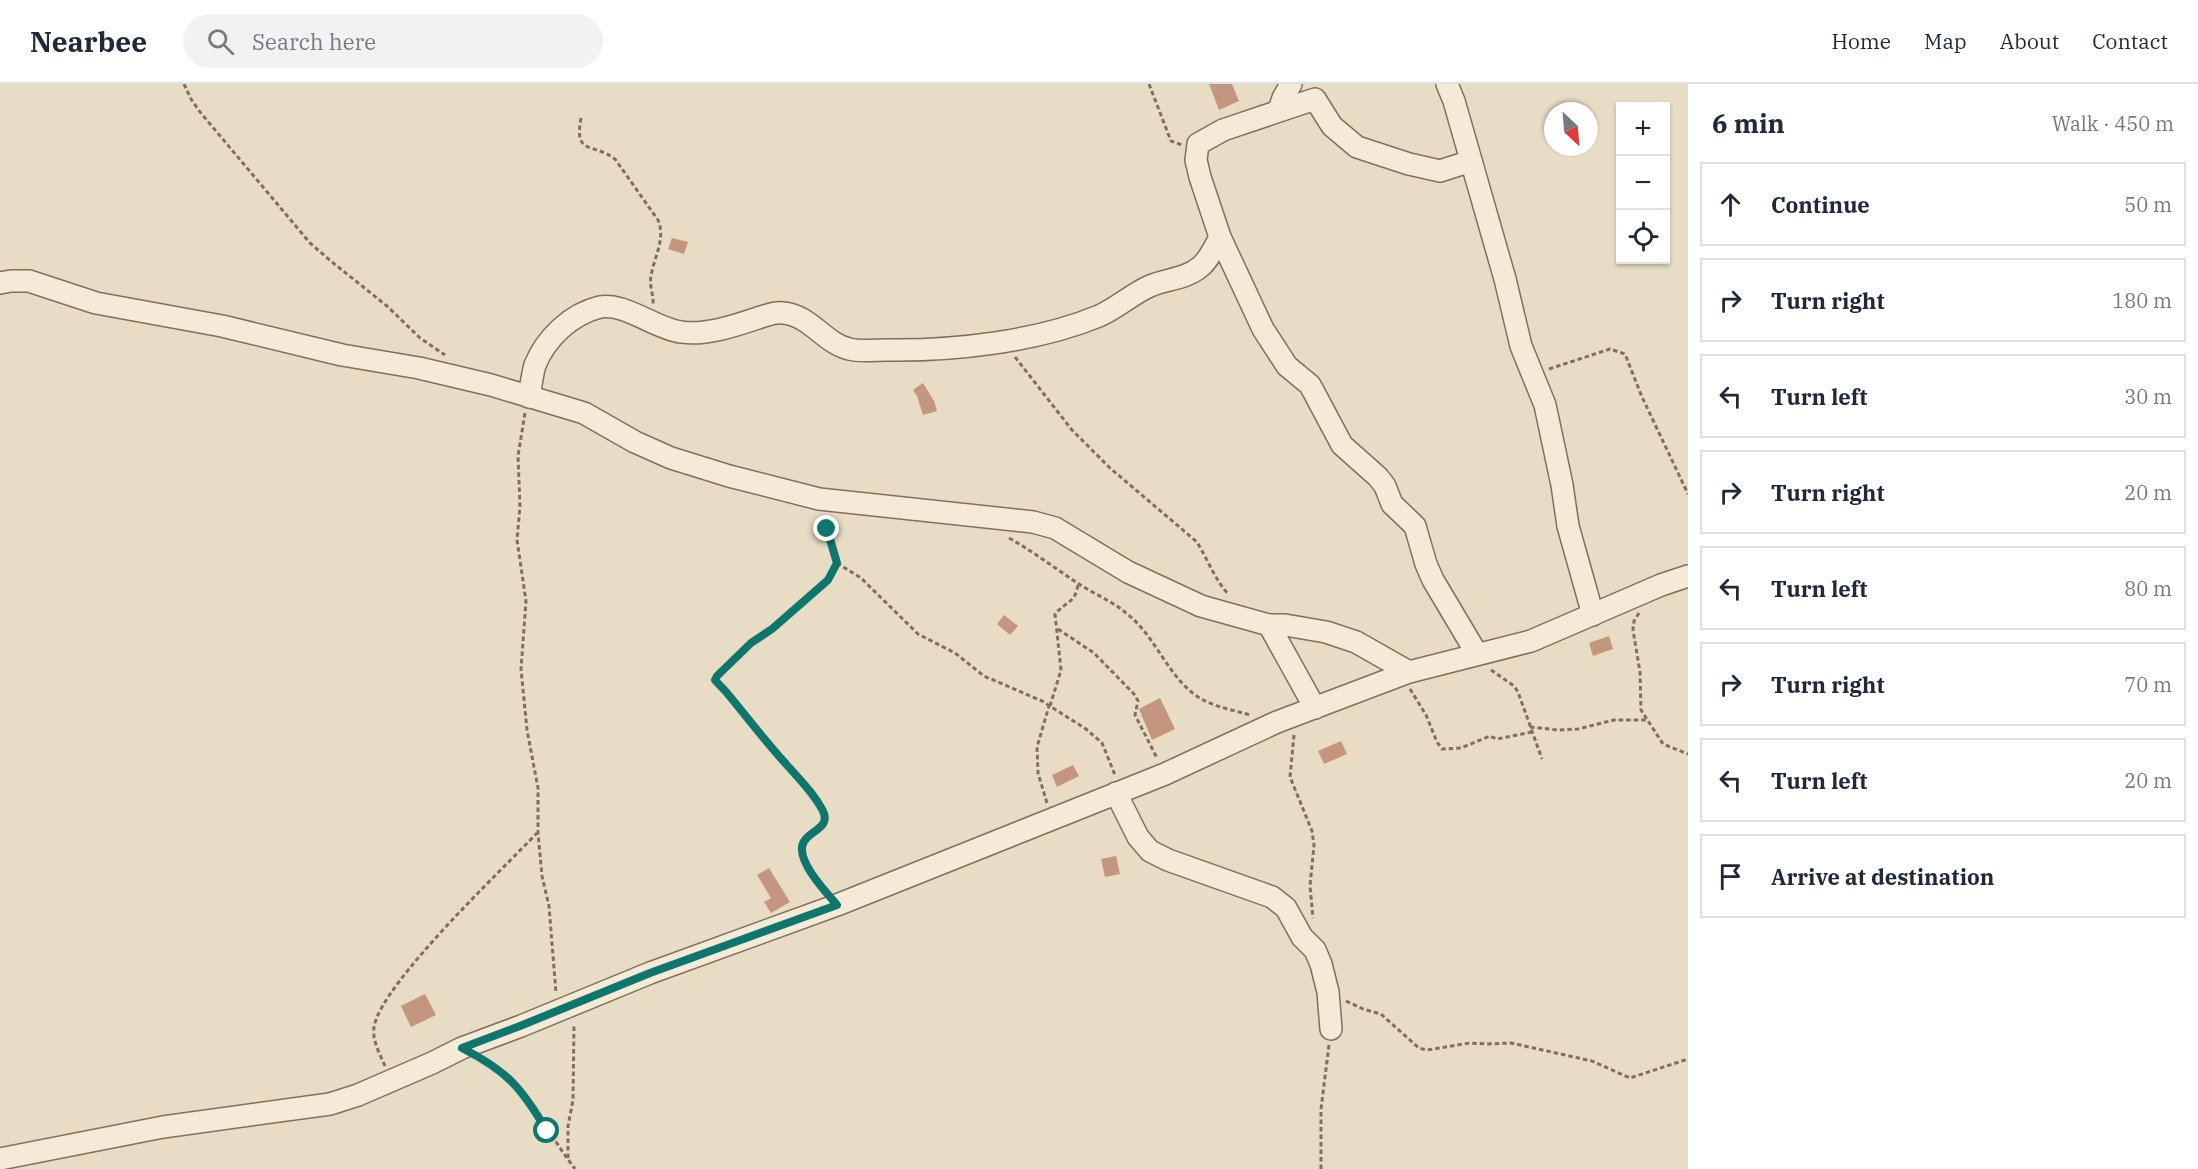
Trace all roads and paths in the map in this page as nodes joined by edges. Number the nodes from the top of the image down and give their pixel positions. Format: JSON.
{"nodes":[{"id":1,"x":184,"y":84,"type":"edge"},
{"id":2,"x":1149,"y":84,"type":"edge"},
{"id":3,"x":1291,"y":84,"type":"edge"},
{"id":4,"x":1447,"y":84,"type":"edge"},
{"id":5,"x":1280,"y":110,"type":"junction"},
{"id":6,"x":581,"y":118,"type":"dead end"},
{"id":7,"x":1197,"y":147,"type":"junction"},
{"id":8,"x":1471,"y":161,"type":"junction"},
{"id":9,"x":1220,"y":237,"type":"junction"},
{"id":10,"x":0,"y":283,"type":"edge"},
{"id":11,"x":647,"y":321,"type":"junction"},
{"id":12,"x":1002,"y":340,"type":"junction"},
{"id":13,"x":447,"y":357,"type":"dead end"},
{"id":14,"x":1533,"y":374,"type":"junction"},
{"id":15,"x":529,"y":397,"type":"junction"},
{"id":16,"x":1688,"y":494,"type":"edge"},
{"id":17,"x":819,"y":499,"type":"junction"},
{"id":18,"x":1004,"y":535,"type":"dead end"},
{"id":19,"x":837,"y":563,"type":"junction"},
{"id":20,"x":1688,"y":576,"type":"edge"},
{"id":21,"x":1078,"y":584,"type":"junction"},
{"id":22,"x":1234,"y":601,"type":"dead end"},
{"id":23,"x":1639,"y":613,"type":"dead end"},
{"id":24,"x":1593,"y":615,"type":"junction"},
{"id":25,"x":1269,"y":625,"type":"junction"},
{"id":26,"x":1058,"y":629,"type":"junction"},
{"id":27,"x":1476,"y":654,"type":"junction"},
{"id":28,"x":1405,"y":673,"type":"junction"},
{"id":29,"x":1050,"y":706,"type":"junction"},
{"id":30,"x":1296,"y":715,"type":"junction"},
{"id":31,"x":1648,"y":720,"type":"junction"},
{"id":32,"x":1530,"y":727,"type":"junction"},
{"id":33,"x":1532,"y":732,"type":"junction"},
{"id":34,"x":1688,"y":754,"type":"edge"},
{"id":35,"x":1542,"y":759,"type":"dead end"},
{"id":36,"x":1165,"y":774,"type":"junction"},
{"id":37,"x":1119,"y":792,"type":"junction"},
{"id":38,"x":1053,"y":819,"type":"junction"},
{"id":39,"x":538,"y":833,"type":"junction"},
{"id":40,"x":837,"y":905,"type":"junction"},
{"id":41,"x":1315,"y":950,"type":"junction"},
{"id":42,"x":1328,"y":992,"type":"junction"},
{"id":43,"x":566,"y":1008,"type":"junction"},
{"id":44,"x":1331,"y":1029,"type":"joint"},
{"id":45,"x":462,"y":1048,"type":"junction"},
{"id":46,"x":1688,"y":1059,"type":"edge"},
{"id":47,"x":390,"y":1082,"type":"junction"},
{"id":48,"x":0,"y":1159,"type":"edge"},
{"id":49,"x":568,"y":1160,"type":"junction"},
{"id":50,"x":575,"y":1169,"type":"edge"},
{"id":51,"x":1321,"y":1169,"type":"edge"}],
"edges":[{"from":1,"to":13,"type":"path"},
{"from":2,"to":7,"type":"path"},
{"from":3,"to":5,"type":"street"},
{"from":4,"to":8,"type":"street"},
{"from":5,"to":7,"type":"street"},
{"from":5,"to":8,"type":"street"},
{"from":6,"to":11,"type":"path"},
{"from":7,"to":9,"type":"street"},
{"from":8,"to":14,"type":"street"},
{"from":9,"to":12,"type":"street"},
{"from":9,"to":27,"type":"street"},
{"from":10,"to":15,"type":"street"},
{"from":11,"to":12,"type":"street"},
{"from":11,"to":15,"type":"street"},
{"from":12,"to":22,"type":"path"},
{"from":14,"to":16,"type":"path"},
{"from":14,"to":24,"type":"street"},
{"from":15,"to":17,"type":"street"},
{"from":15,"to":39,"type":"path"},
{"from":17,"to":19,"type":"path"},
{"from":17,"to":25,"type":"street"},
{"from":18,"to":21,"type":"path"},
{"from":19,"to":29,"type":"path"},
{"from":19,"to":40,"type":"path"},
{"from":20,"to":24,"type":"street"},
{"from":21,"to":26,"type":"path"},
{"from":21,"to":30,"type":"path"},
{"from":23,"to":31,"type":"path"},
{"from":24,"to":27,"type":"street"},
{"from":25,"to":28,"type":"street"},
{"from":25,"to":30,"type":"street"},
{"from":26,"to":29,"type":"path"},
{"from":26,"to":36,"type":"path"},
{"from":27,"to":28,"type":"street"},
{"from":27,"to":32,"type":"path"},
{"from":28,"to":30,"type":"street"},
{"from":28,"to":33,"type":"path"},
{"from":29,"to":37,"type":"path"},
{"from":29,"to":38,"type":"path"},
{"from":30,"to":36,"type":"street"},
{"from":30,"to":41,"type":"path"},
{"from":31,"to":32,"type":"path"},
{"from":31,"to":34,"type":"path"},
{"from":32,"to":33,"type":"path"},
{"from":33,"to":35,"type":"path"},
{"from":36,"to":37,"type":"street"},
{"from":37,"to":38,"type":"street"},
{"from":37,"to":41,"type":"street"},
{"from":38,"to":40,"type":"street"},
{"from":39,"to":43,"type":"path"},
{"from":39,"to":47,"type":"path"},
{"from":40,"to":43,"type":"street"},
{"from":41,"to":42,"type":"street"},
{"from":42,"to":44,"type":"street"},
{"from":42,"to":46,"type":"path"},
{"from":43,"to":45,"type":"street"},
{"from":43,"to":49,"type":"path"},
{"from":44,"to":51,"type":"path"},
{"from":45,"to":47,"type":"street"},
{"from":45,"to":49,"type":"path"},
{"from":47,"to":48,"type":"street"},
{"from":49,"to":50,"type":"path"}]}
